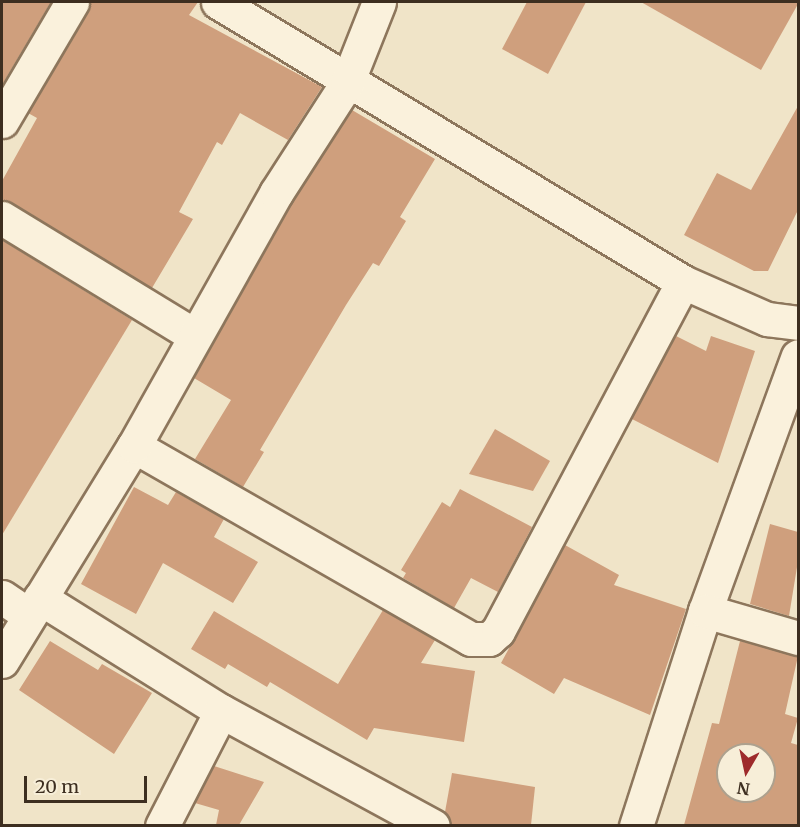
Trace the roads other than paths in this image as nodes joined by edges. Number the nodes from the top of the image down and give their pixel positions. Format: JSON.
{"nodes":[{"id":1,"x":72,"y":2,"type":"edge"},
{"id":2,"x":218,"y":2,"type":"edge"},
{"id":3,"x":379,"y":2,"type":"edge"},
{"id":4,"x":347,"y":83,"type":"junction"},
{"id":5,"x":2,"y":121,"type":"edge"},
{"id":6,"x":2,"y":218,"type":"edge"},
{"id":7,"x":683,"y":282,"type":"junction"},
{"id":8,"x":798,"y":323,"type":"edge"},
{"id":9,"x":195,"y":336,"type":"junction"},
{"id":10,"x":798,"y":356,"type":"edge"},
{"id":11,"x":134,"y":446,"type":"junction"},
{"id":12,"x":2,"y":597,"type":"edge"},
{"id":13,"x":35,"y":606,"type":"junction"},
{"id":14,"x":705,"y":611,"type":"junction"},
{"id":15,"x":798,"y":638,"type":"edge"},
{"id":16,"x":2,"y":662,"type":"edge"},
{"id":17,"x":221,"y":711,"type":"junction"},
{"id":18,"x":162,"y":825,"type":"edge"},
{"id":19,"x":433,"y":825,"type":"edge"},
{"id":20,"x":636,"y":825,"type":"edge"}],
"edges":[{"from":1,"to":5,"type":"street"},
{"from":2,"to":4,"type":"street"},
{"from":3,"to":4,"type":"street"},
{"from":4,"to":7,"type":"street"},
{"from":4,"to":9,"type":"street"},
{"from":6,"to":9,"type":"street"},
{"from":7,"to":8,"type":"street"},
{"from":7,"to":11,"type":"street"},
{"from":9,"to":11,"type":"street"},
{"from":10,"to":14,"type":"street"},
{"from":11,"to":13,"type":"street"},
{"from":12,"to":13,"type":"street"},
{"from":13,"to":16,"type":"street"},
{"from":13,"to":17,"type":"street"},
{"from":14,"to":15,"type":"street"},
{"from":14,"to":20,"type":"street"},
{"from":17,"to":18,"type":"street"},
{"from":17,"to":19,"type":"street"}]}
